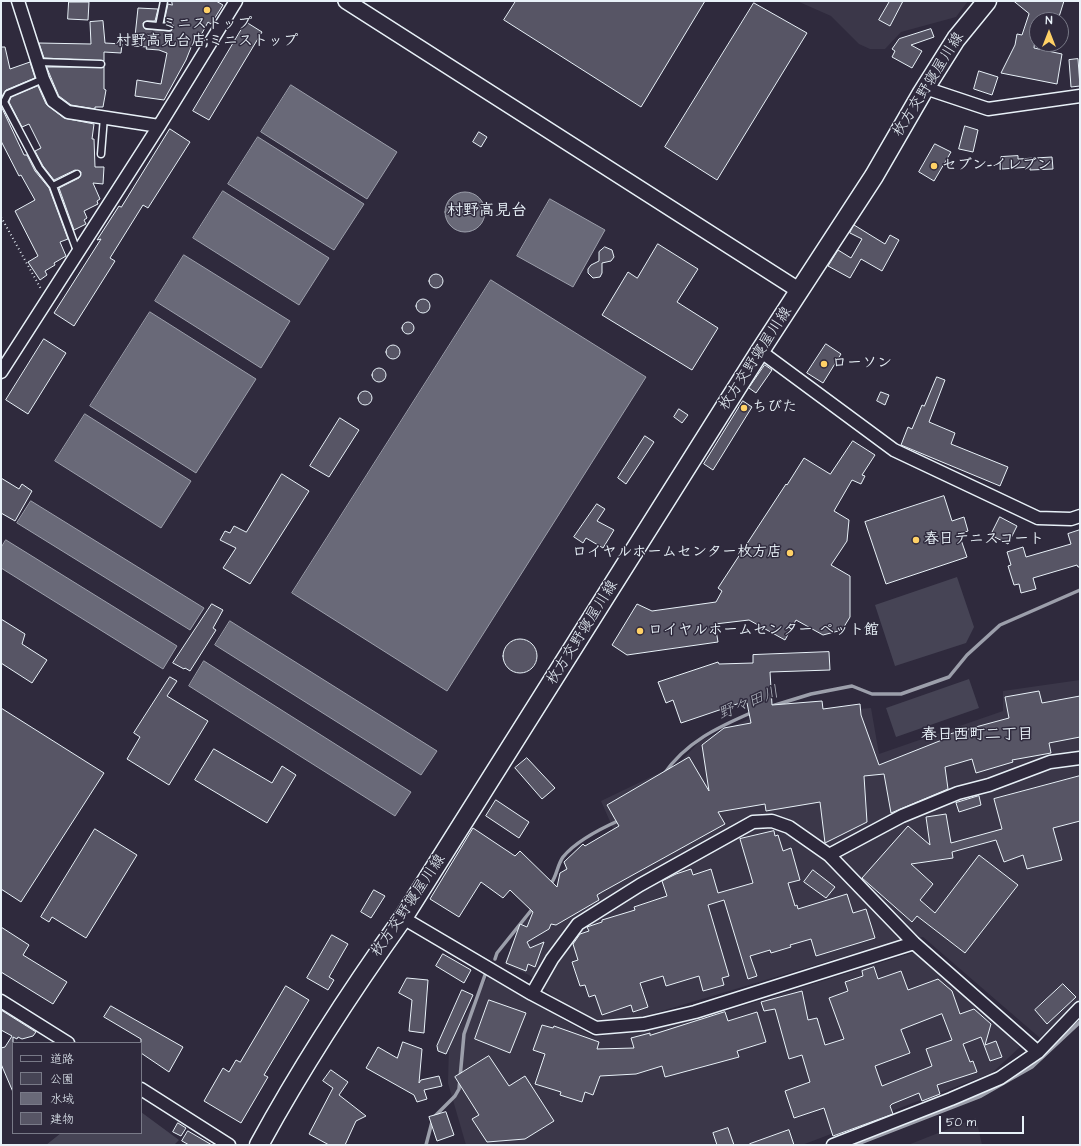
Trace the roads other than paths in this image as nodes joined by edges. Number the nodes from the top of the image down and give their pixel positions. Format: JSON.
{"nodes":[{"id":1,"x":18,"y":1,"type":"edge"},
{"id":2,"x":164,"y":1,"type":"edge"},
{"id":3,"x":236,"y":1,"type":"edge"},
{"id":4,"x":346,"y":1,"type":"edge"},
{"id":5,"x":987,"y":1,"type":"edge"},
{"id":6,"x":147,"y":25,"type":"dead end"},
{"id":7,"x":159,"y":26,"type":"junction"},
{"id":8,"x":169,"y":27,"type":"dead end"},
{"id":9,"x":38,"y":62,"type":"junction"},
{"id":10,"x":101,"y":64,"type":"dead end"},
{"id":11,"x":43,"y":79,"type":"junction"},
{"id":12,"x":925,"y":88,"type":"junction"},
{"id":13,"x":1080,"y":96,"type":"edge"},
{"id":14,"x":104,"y":117,"type":"junction"},
{"id":15,"x":159,"y":126,"type":"junction"},
{"id":16,"x":101,"y":154,"type":"dead end"},
{"id":17,"x":77,"y":174,"type":"dead end"},
{"id":18,"x":53,"y":186,"type":"junction"},
{"id":19,"x":78,"y":251,"type":"junction"},
{"id":20,"x":800,"y":291,"type":"junction"},
{"id":21,"x":760,"y":351,"type":"junction"},
{"id":22,"x":1,"y":372,"type":"edge"},
{"id":23,"x":1080,"y":516,"type":"edge"},
{"id":24,"x":1080,"y":758,"type":"edge"},
{"id":25,"x":829,"y":854,"type":"junction"},
{"id":26,"x":403,"y":918,"type":"junction"},
{"id":27,"x":914,"y":943,"type":"junction"},
{"id":28,"x":532,"y":994,"type":"junction"},
{"id":29,"x":1,"y":1001,"type":"edge"},
{"id":30,"x":1080,"y":1008,"type":"edge"},
{"id":31,"x":66,"y":1042,"type":"edge"},
{"id":32,"x":1038,"y":1052,"type":"junction"},
{"id":33,"x":142,"y":1090,"type":"edge"},
{"id":34,"x":229,"y":1145,"type":"edge"},
{"id":35,"x":259,"y":1145,"type":"edge"},
{"id":36,"x":833,"y":1145,"type":"edge"}],
"edges":[{"from":1,"to":9,"type":"street"},
{"from":2,"to":7,"type":"lane"},
{"from":3,"to":15,"type":"street"},
{"from":4,"to":20,"type":"street"},
{"from":5,"to":12,"type":"main road","name":"枚方交野寝屋川線"},
{"from":6,"to":7,"type":"lane"},
{"from":7,"to":8,"type":"lane"},
{"from":9,"to":10,"type":"lane"},
{"from":9,"to":11,"type":"street"},
{"from":11,"to":14,"type":"street"},
{"from":11,"to":18,"type":"lane"},
{"from":12,"to":13,"type":"street"},
{"from":12,"to":20,"type":"main road","name":"枚方交野寝屋川線"},
{"from":14,"to":15,"type":"street"},
{"from":14,"to":16,"type":"lane"},
{"from":15,"to":19,"type":"street"},
{"from":17,"to":18,"type":"lane"},
{"from":18,"to":19,"type":"lane"},
{"from":19,"to":22,"type":"street"},
{"from":20,"to":21,"type":"main road","name":"枚方交野寝屋川線"},
{"from":21,"to":23,"type":"street"},
{"from":21,"to":26,"type":"main road","name":"枚方交野寝屋川線"},
{"from":24,"to":25,"type":"street"},
{"from":25,"to":27,"type":"street"},
{"from":25,"to":28,"type":"street"},
{"from":26,"to":28,"type":"street"},
{"from":26,"to":35,"type":"main road","name":"枚方交野寝屋川線"},
{"from":27,"to":28,"type":"street"},
{"from":27,"to":32,"type":"street"},
{"from":29,"to":31,"type":"street"},
{"from":30,"to":32,"type":"street"},
{"from":32,"to":36,"type":"street"},
{"from":33,"to":34,"type":"street"}]}
